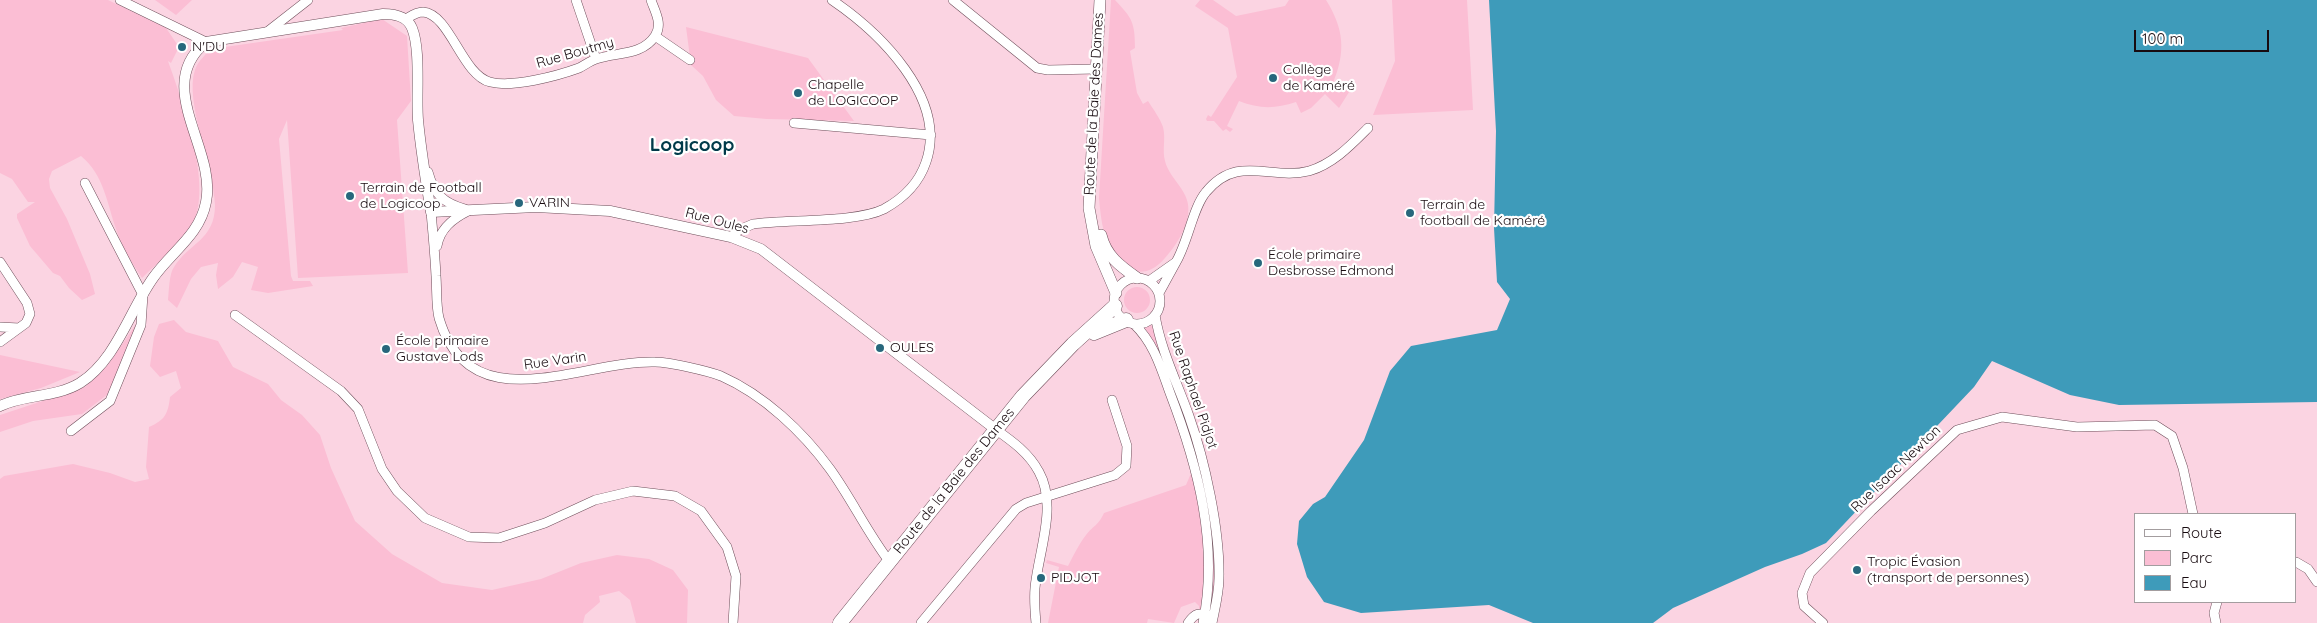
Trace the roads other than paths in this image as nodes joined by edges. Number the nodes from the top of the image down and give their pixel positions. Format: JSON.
{"nodes":[{"id":1,"x":120,"y":0,"type":"edge"},
{"id":2,"x":308,"y":0,"type":"edge"},
{"id":3,"x":576,"y":0,"type":"edge"},
{"id":4,"x":651,"y":0,"type":"edge"},
{"id":5,"x":832,"y":0,"type":"edge"},
{"id":6,"x":954,"y":0,"type":"edge"},
{"id":7,"x":1100,"y":0,"type":"edge"},
{"id":8,"x":1106,"y":0,"type":"edge"},
{"id":9,"x":406,"y":19,"type":"junction"},
{"id":10,"x":265,"y":34,"type":"junction"},
{"id":11,"x":655,"y":36,"type":"junction"},
{"id":12,"x":206,"y":42,"type":"junction"},
{"id":13,"x":596,"y":59,"type":"junction"},
{"id":14,"x":690,"y":60,"type":"dead end"},
{"id":15,"x":1096,"y":69,"type":"junction"},
{"id":16,"x":794,"y":122,"type":"dead end"},
{"id":17,"x":1368,"y":128,"type":"dead end"},
{"id":18,"x":931,"y":134,"type":"junction"},
{"id":19,"x":422,"y":151,"type":"junction"},
{"id":20,"x":85,"y":183,"type":"dead end"},
{"id":21,"x":470,"y":210,"type":"junction"},
{"id":22,"x":431,"y":212,"type":"junction"},
{"id":23,"x":731,"y":237,"type":"junction"},
{"id":24,"x":435,"y":255,"type":"junction"},
{"id":25,"x":0,"y":262,"type":"edge"},
{"id":26,"x":1176,"y":262,"type":"junction"},
{"id":27,"x":1137,"y":278,"type":"junction"},
{"id":28,"x":1149,"y":282,"type":"junction"},
{"id":29,"x":1159,"y":293,"type":"junction"},
{"id":30,"x":143,"y":295,"type":"junction"},
{"id":31,"x":1116,"y":299,"type":"junction"},
{"id":32,"x":235,"y":315,"type":"dead end"},
{"id":33,"x":1156,"y":315,"type":"junction"},
{"id":34,"x":1130,"y":322,"type":"junction"},
{"id":35,"x":0,"y":327,"type":"edge"},
{"id":36,"x":20,"y":328,"type":"junction"},
{"id":37,"x":0,"y":342,"type":"edge"},
{"id":38,"x":1073,"y":344,"type":"junction"},
{"id":39,"x":1112,"y":400,"type":"dead end"},
{"id":40,"x":0,"y":406,"type":"edge"},
{"id":41,"x":996,"y":429,"type":"junction"},
{"id":42,"x":71,"y":431,"type":"dead end"},
{"id":43,"x":1046,"y":497,"type":"junction"},
{"id":44,"x":2193,"y":513,"type":"edge"},
{"id":45,"x":889,"y":561,"type":"junction"},
{"id":46,"x":2297,"y":563,"type":"edge"},
{"id":47,"x":2317,"y":582,"type":"edge"},
{"id":48,"x":2217,"y":603,"type":"edge"},
{"id":49,"x":1209,"y":619,"type":"edge"},
{"id":50,"x":734,"y":623,"type":"edge"},
{"id":51,"x":840,"y":623,"type":"edge"},
{"id":52,"x":921,"y":623,"type":"edge"},
{"id":53,"x":1036,"y":623,"type":"edge"},
{"id":54,"x":1188,"y":623,"type":"edge"},
{"id":55,"x":1823,"y":623,"type":"edge"},
{"id":56,"x":2216,"y":623,"type":"edge"}],
"edges":[{"from":1,"to":12,"type":"street"},
{"from":2,"to":10,"type":"street"},
{"from":3,"to":13,"type":"street"},
{"from":4,"to":11,"type":"street"},
{"from":5,"to":18,"type":"street"},
{"from":6,"to":15,"type":"street"},
{"from":7,"to":15,"type":"main road","name":"Route de la Baie des Dames"},
{"from":8,"to":27,"type":"main road","name":"Route de la Baie des Dames"},
{"from":9,"to":10,"type":"street","name":"Rue Boutmy"},
{"from":9,"to":13,"type":"street","name":"Rue Boutmy"},
{"from":9,"to":19,"type":"street","name":"Rue Varin"},
{"from":10,"to":12,"type":"street","name":"Rue Boutmy"},
{"from":11,"to":13,"type":"street","name":"Rue Boutmy"},
{"from":11,"to":14,"type":"street"},
{"from":12,"to":30,"type":"street"},
{"from":15,"to":31,"type":"main road","name":"Route de la Baie des Dames"},
{"from":16,"to":18,"type":"street"},
{"from":17,"to":26,"type":"street"},
{"from":18,"to":23,"type":"street"},
{"from":19,"to":21,"type":"street"},
{"from":19,"to":22,"type":"street","name":"Rue Varin"},
{"from":20,"to":30,"type":"street"},
{"from":21,"to":22,"type":"street","name":"Rue Oules"},
{"from":21,"to":23,"type":"street","name":"Rue Oules"},
{"from":21,"to":24,"type":"street"},
{"from":22,"to":24,"type":"street","name":"Rue Varin"},
{"from":23,"to":41,"type":"street","name":"Rue Oules"},
{"from":24,"to":45,"type":"street","name":"Rue Varin"},
{"from":25,"to":36,"type":"street"},
{"from":26,"to":28,"type":"street"},
{"from":26,"to":29,"type":"street"},
{"from":27,"to":28,"type":"street"},
{"from":27,"to":31,"type":"street"},
{"from":28,"to":29,"type":"street"},
{"from":29,"to":33,"type":"street"},
{"from":30,"to":40,"type":"street"},
{"from":30,"to":42,"type":"street"},
{"from":31,"to":34,"type":"street"},
{"from":31,"to":38,"type":"main road","name":"Route de la Baie des Dames"},
{"from":32,"to":50,"type":"street"},
{"from":33,"to":34,"type":"street"},
{"from":33,"to":49,"type":"street","name":"Rue Raphael Pidjot"},
{"from":34,"to":38,"type":"main road","name":"Route de la Baie des Dames"},
{"from":34,"to":49,"type":"street","name":"Rue Raphael Pidjot"},
{"from":35,"to":36,"type":"street"},
{"from":36,"to":37,"type":"street"},
{"from":38,"to":41,"type":"main road","name":"Route de la Baie des Dames"},
{"from":39,"to":43,"type":"street"},
{"from":41,"to":43,"type":"street"},
{"from":41,"to":45,"type":"main road","name":"Route de la Baie des Dames"},
{"from":43,"to":52,"type":"street"},
{"from":43,"to":53,"type":"street"},
{"from":44,"to":55,"type":"street","name":"Rue Isaac Newton"},
{"from":45,"to":51,"type":"main road","name":"Route de la Baie des Dames"},
{"from":46,"to":47,"type":"street"},
{"from":48,"to":56,"type":"street"},
{"from":49,"to":54,"type":"street"}]}
